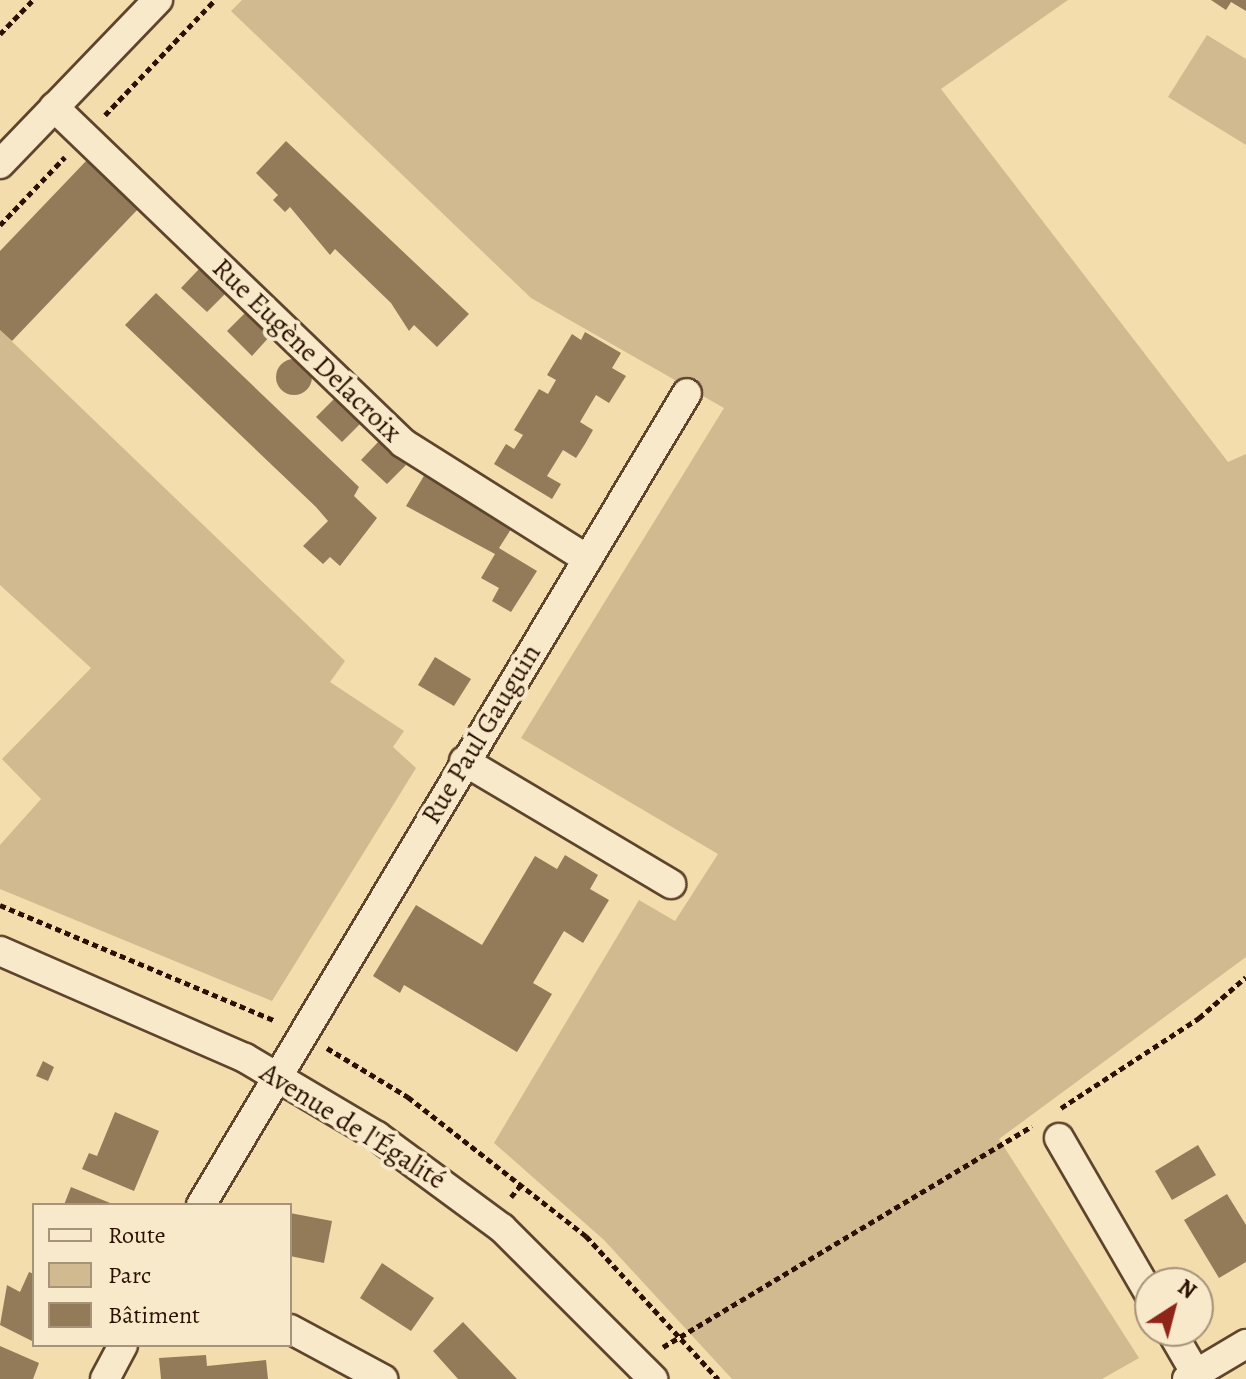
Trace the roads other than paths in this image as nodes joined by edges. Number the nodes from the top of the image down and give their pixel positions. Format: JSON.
{"nodes":[{"id":1,"x":158,"y":0,"type":"edge"},
{"id":2,"x":54,"y":107,"type":"junction"},
{"id":3,"x":0,"y":164,"type":"edge"},
{"id":4,"x":687,"y":393,"type":"dead end"},
{"id":5,"x":587,"y":559,"type":"junction"},
{"id":6,"x":464,"y":761,"type":"junction"},
{"id":7,"x":671,"y":884,"type":"dead end"},
{"id":8,"x":0,"y":951,"type":"edge"},
{"id":9,"x":275,"y":1074,"type":"junction"},
{"id":10,"x":1059,"y":1138,"type":"dead end"},
{"id":11,"x":202,"y":1203,"type":"edge"},
{"id":12,"x":1134,"y":1267,"type":"edge"},
{"id":13,"x":292,"y":1330,"type":"edge"},
{"id":14,"x":1246,"y":1344,"type":"edge"},
{"id":15,"x":122,"y":1347,"type":"edge"},
{"id":16,"x":1178,"y":1347,"type":"edge"},
{"id":17,"x":647,"y":1372,"type":"edge"},
{"id":18,"x":1191,"y":1376,"type":"edge"},
{"id":19,"x":105,"y":1379,"type":"edge"},
{"id":20,"x":383,"y":1379,"type":"edge"}],
"edges":[{"from":1,"to":2,"type":"street"},
{"from":2,"to":3,"type":"street"},
{"from":2,"to":5,"type":"street","name":"Rue Eugène Delacroix"},
{"from":4,"to":5,"type":"street","name":"Rue Paul Gauguin"},
{"from":5,"to":6,"type":"street","name":"Rue Paul Gauguin"},
{"from":6,"to":7,"type":"street"},
{"from":6,"to":9,"type":"street","name":"Rue Paul Gauguin"},
{"from":8,"to":9,"type":"street","name":"Avenue de l'Égalité"},
{"from":9,"to":11,"type":"street","name":"Rue Paul Gauguin"},
{"from":9,"to":17,"type":"street","name":"Avenue de l'Égalité"},
{"from":10,"to":12,"type":"street"},
{"from":13,"to":20,"type":"street"},
{"from":14,"to":18,"type":"street"},
{"from":15,"to":19,"type":"street"},
{"from":16,"to":18,"type":"street"}]}
